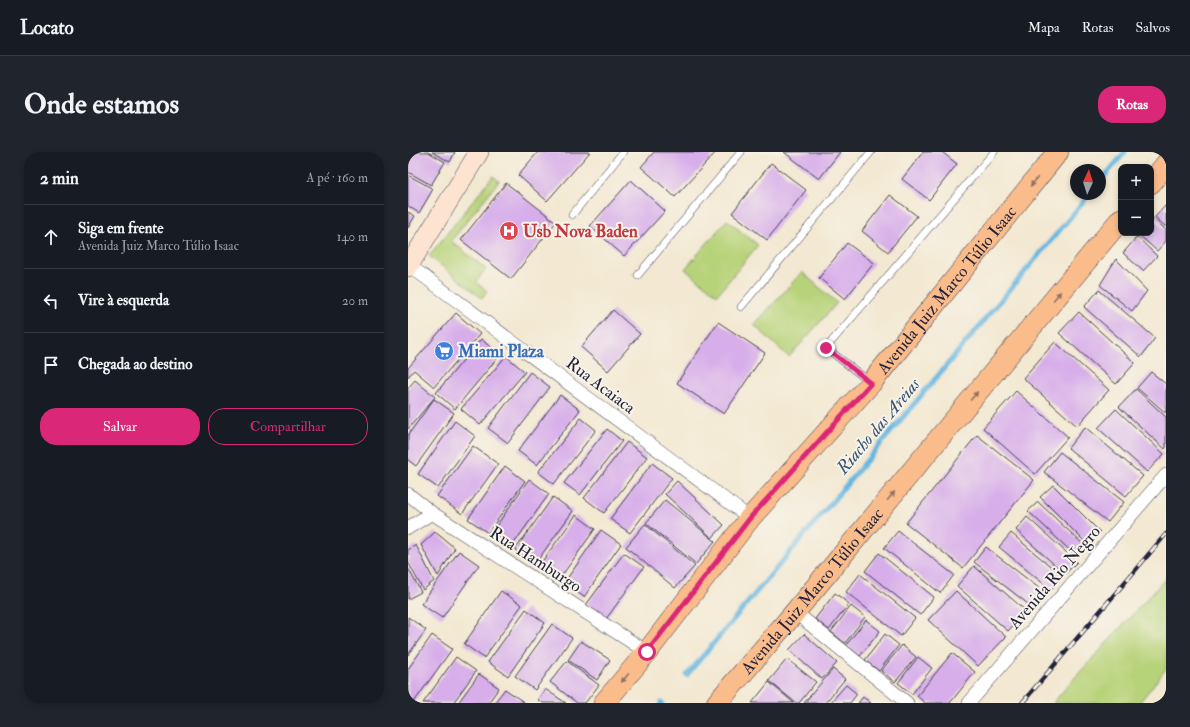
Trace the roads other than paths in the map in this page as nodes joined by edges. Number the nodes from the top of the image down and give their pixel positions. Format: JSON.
{"nodes":[{"id":1,"x":479,"y":152,"type":"edge"},
{"id":2,"x":623,"y":152,"type":"edge"},
{"id":3,"x":741,"y":152,"type":"edge"},
{"id":4,"x":871,"y":152,"type":"edge"},
{"id":5,"x":994,"y":152,"type":"edge"},
{"id":6,"x":1058,"y":152,"type":"edge"},
{"id":7,"x":1166,"y":164,"type":"edge"},
{"id":8,"x":1154,"y":179,"type":"edge"},
{"id":9,"x":572,"y":215,"type":"dead end"},
{"id":10,"x":1118,"y":223,"type":"edge"},
{"id":11,"x":409,"y":267,"type":"edge"},
{"id":12,"x":638,"y":275,"type":"dead end"},
{"id":13,"x":741,"y":307,"type":"dead end"},
{"id":14,"x":871,"y":383,"type":"junction"},
{"id":15,"x":1166,"y":475,"type":"edge"},
{"id":16,"x":408,"y":494,"type":"edge"},
{"id":17,"x":432,"y":513,"type":"junction"},
{"id":18,"x":750,"y":518,"type":"junction"},
{"id":19,"x":408,"y":528,"type":"edge"},
{"id":20,"x":794,"y":612,"type":"junction"},
{"id":21,"x":647,"y":652,"type":"junction"},
{"id":22,"x":604,"y":703,"type":"edge"},
{"id":23,"x":717,"y":703,"type":"edge"},
{"id":24,"x":907,"y":703,"type":"edge"},
{"id":25,"x":969,"y":703,"type":"edge"}],
"edges":[{"from":1,"to":11,"type":"main road"},
{"from":2,"to":9,"type":"lane"},
{"from":3,"to":12,"type":"lane"},
{"from":4,"to":13,"type":"lane"},
{"from":5,"to":14,"type":"lane"},
{"from":6,"to":14,"type":"main road","name":"Avenida Juiz Marco Túlio Isaac","one_way":true},
{"from":7,"to":8,"type":"main road"},
{"from":20,"to":10,"type":"main road","name":"Avenida Juiz Marco Túlio Isaac","one_way":true},
{"from":11,"to":18,"type":"street","name":"Rua Acaiaca"},
{"from":14,"to":18,"type":"main road","name":"Avenida Juiz Marco Túlio Isaac"},
{"from":15,"to":25,"type":"street","name":"Avenida Rio Negro"},
{"from":16,"to":17,"type":"street","name":"Rua Hamburgo"},
{"from":17,"to":19,"type":"street"},
{"from":17,"to":21,"type":"street","name":"Rua Hamburgo"},
{"from":18,"to":21,"type":"main road","name":"Avenida Juiz Marco Túlio Isaac"},
{"from":20,"to":23,"type":"main road","name":"Avenida Juiz Marco Túlio Isaac"},
{"from":20,"to":24,"type":"street"},
{"from":21,"to":22,"type":"main road","name":"Avenida Juiz Marco Túlio Isaac","one_way":true}]}
